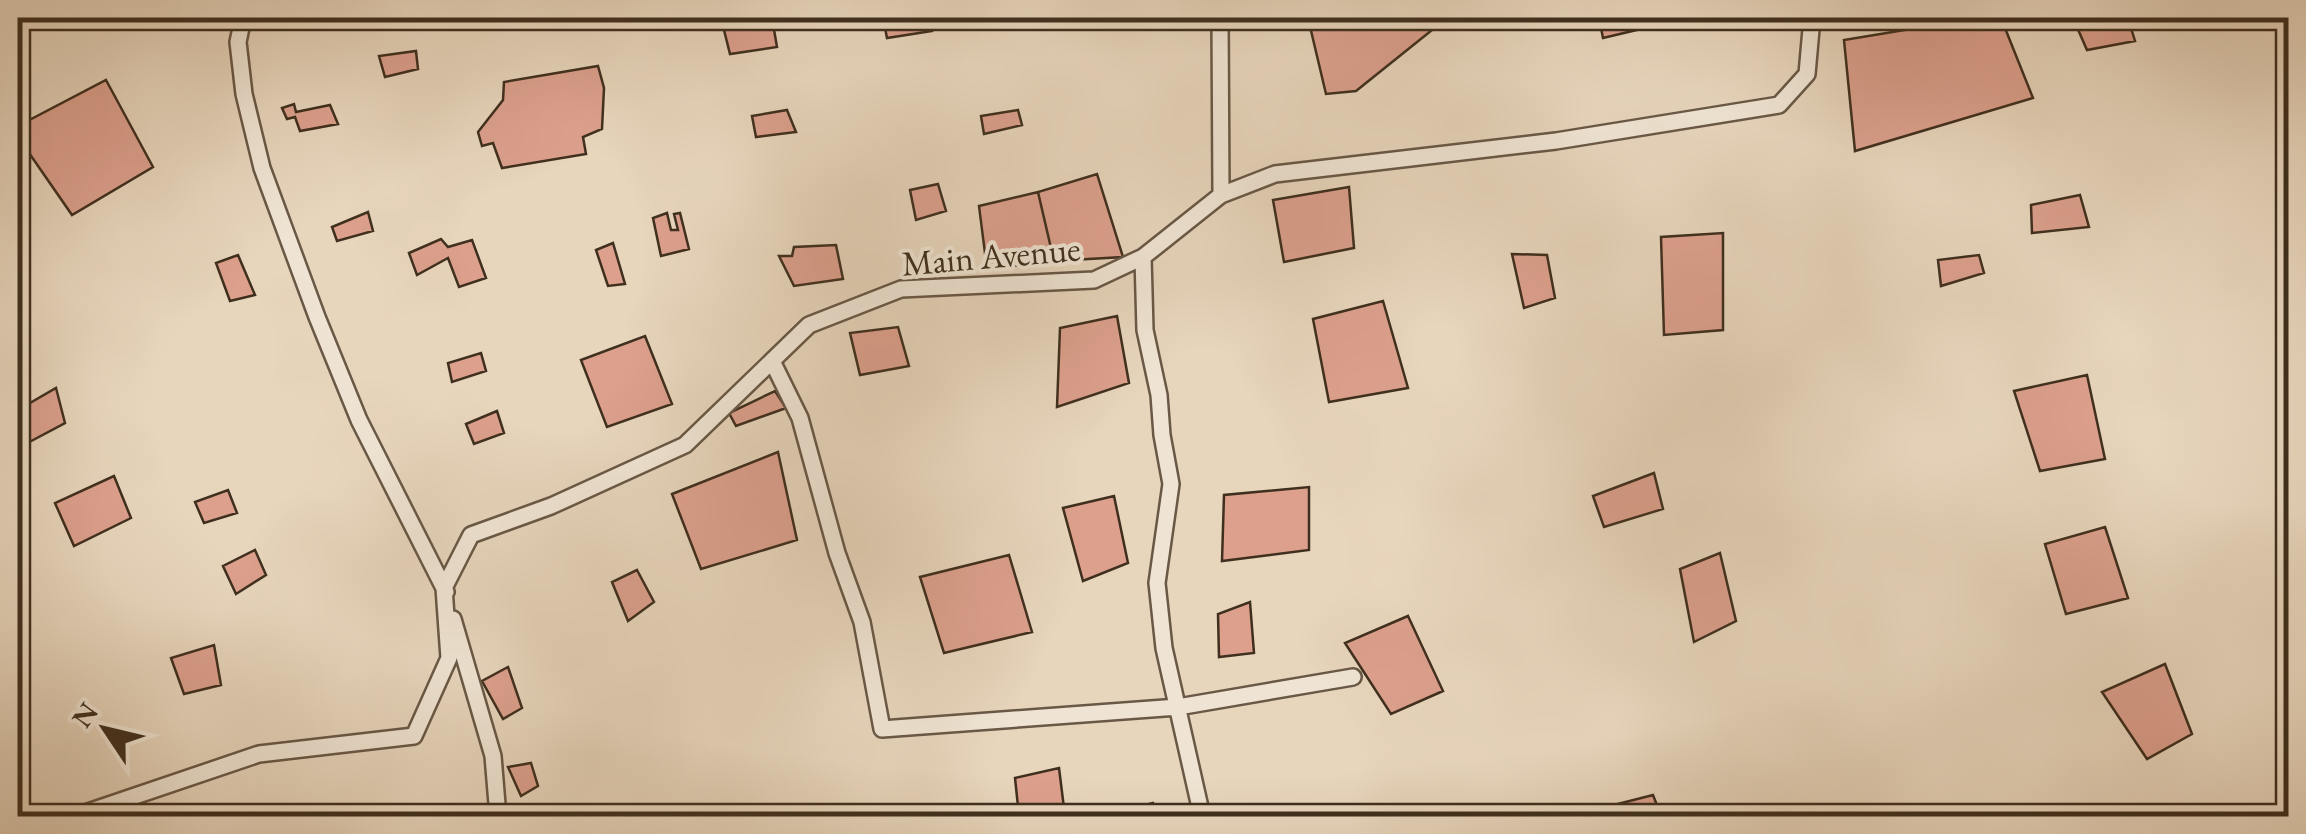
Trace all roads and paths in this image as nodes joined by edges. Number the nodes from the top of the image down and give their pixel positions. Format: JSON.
{"nodes":[{"id":1,"x":243,"y":18,"type":"edge"},
{"id":2,"x":1220,"y":18,"type":"edge"},
{"id":3,"x":1812,"y":18,"type":"edge"},
{"id":4,"x":1221,"y":194,"type":"junction"},
{"id":5,"x":1142,"y":257,"type":"junction"},
{"id":6,"x":772,"y":361,"type":"junction"},
{"id":7,"x":444,"y":588,"type":"junction"},
{"id":8,"x":1352,"y":677,"type":"dead end"},
{"id":9,"x":1178,"y":707,"type":"junction"},
{"id":10,"x":76,"y":816,"type":"edge"},
{"id":11,"x":498,"y":816,"type":"edge"},
{"id":12,"x":1202,"y":816,"type":"edge"}],
"edges":[{"from":1,"to":7,"type":"street"},
{"from":2,"to":4,"type":"street"},
{"from":3,"to":4,"type":"street","name":"Main Avenue"},
{"from":4,"to":5,"type":"street","name":"Main Avenue"},
{"from":5,"to":6,"type":"street","name":"Main Avenue"},
{"from":5,"to":9,"type":"street"},
{"from":6,"to":7,"type":"street","name":"Main Avenue"},
{"from":6,"to":9,"type":"street"},
{"from":7,"to":10,"type":"street"},
{"from":7,"to":11,"type":"street"},
{"from":8,"to":9,"type":"street"},
{"from":9,"to":12,"type":"street"}]}
